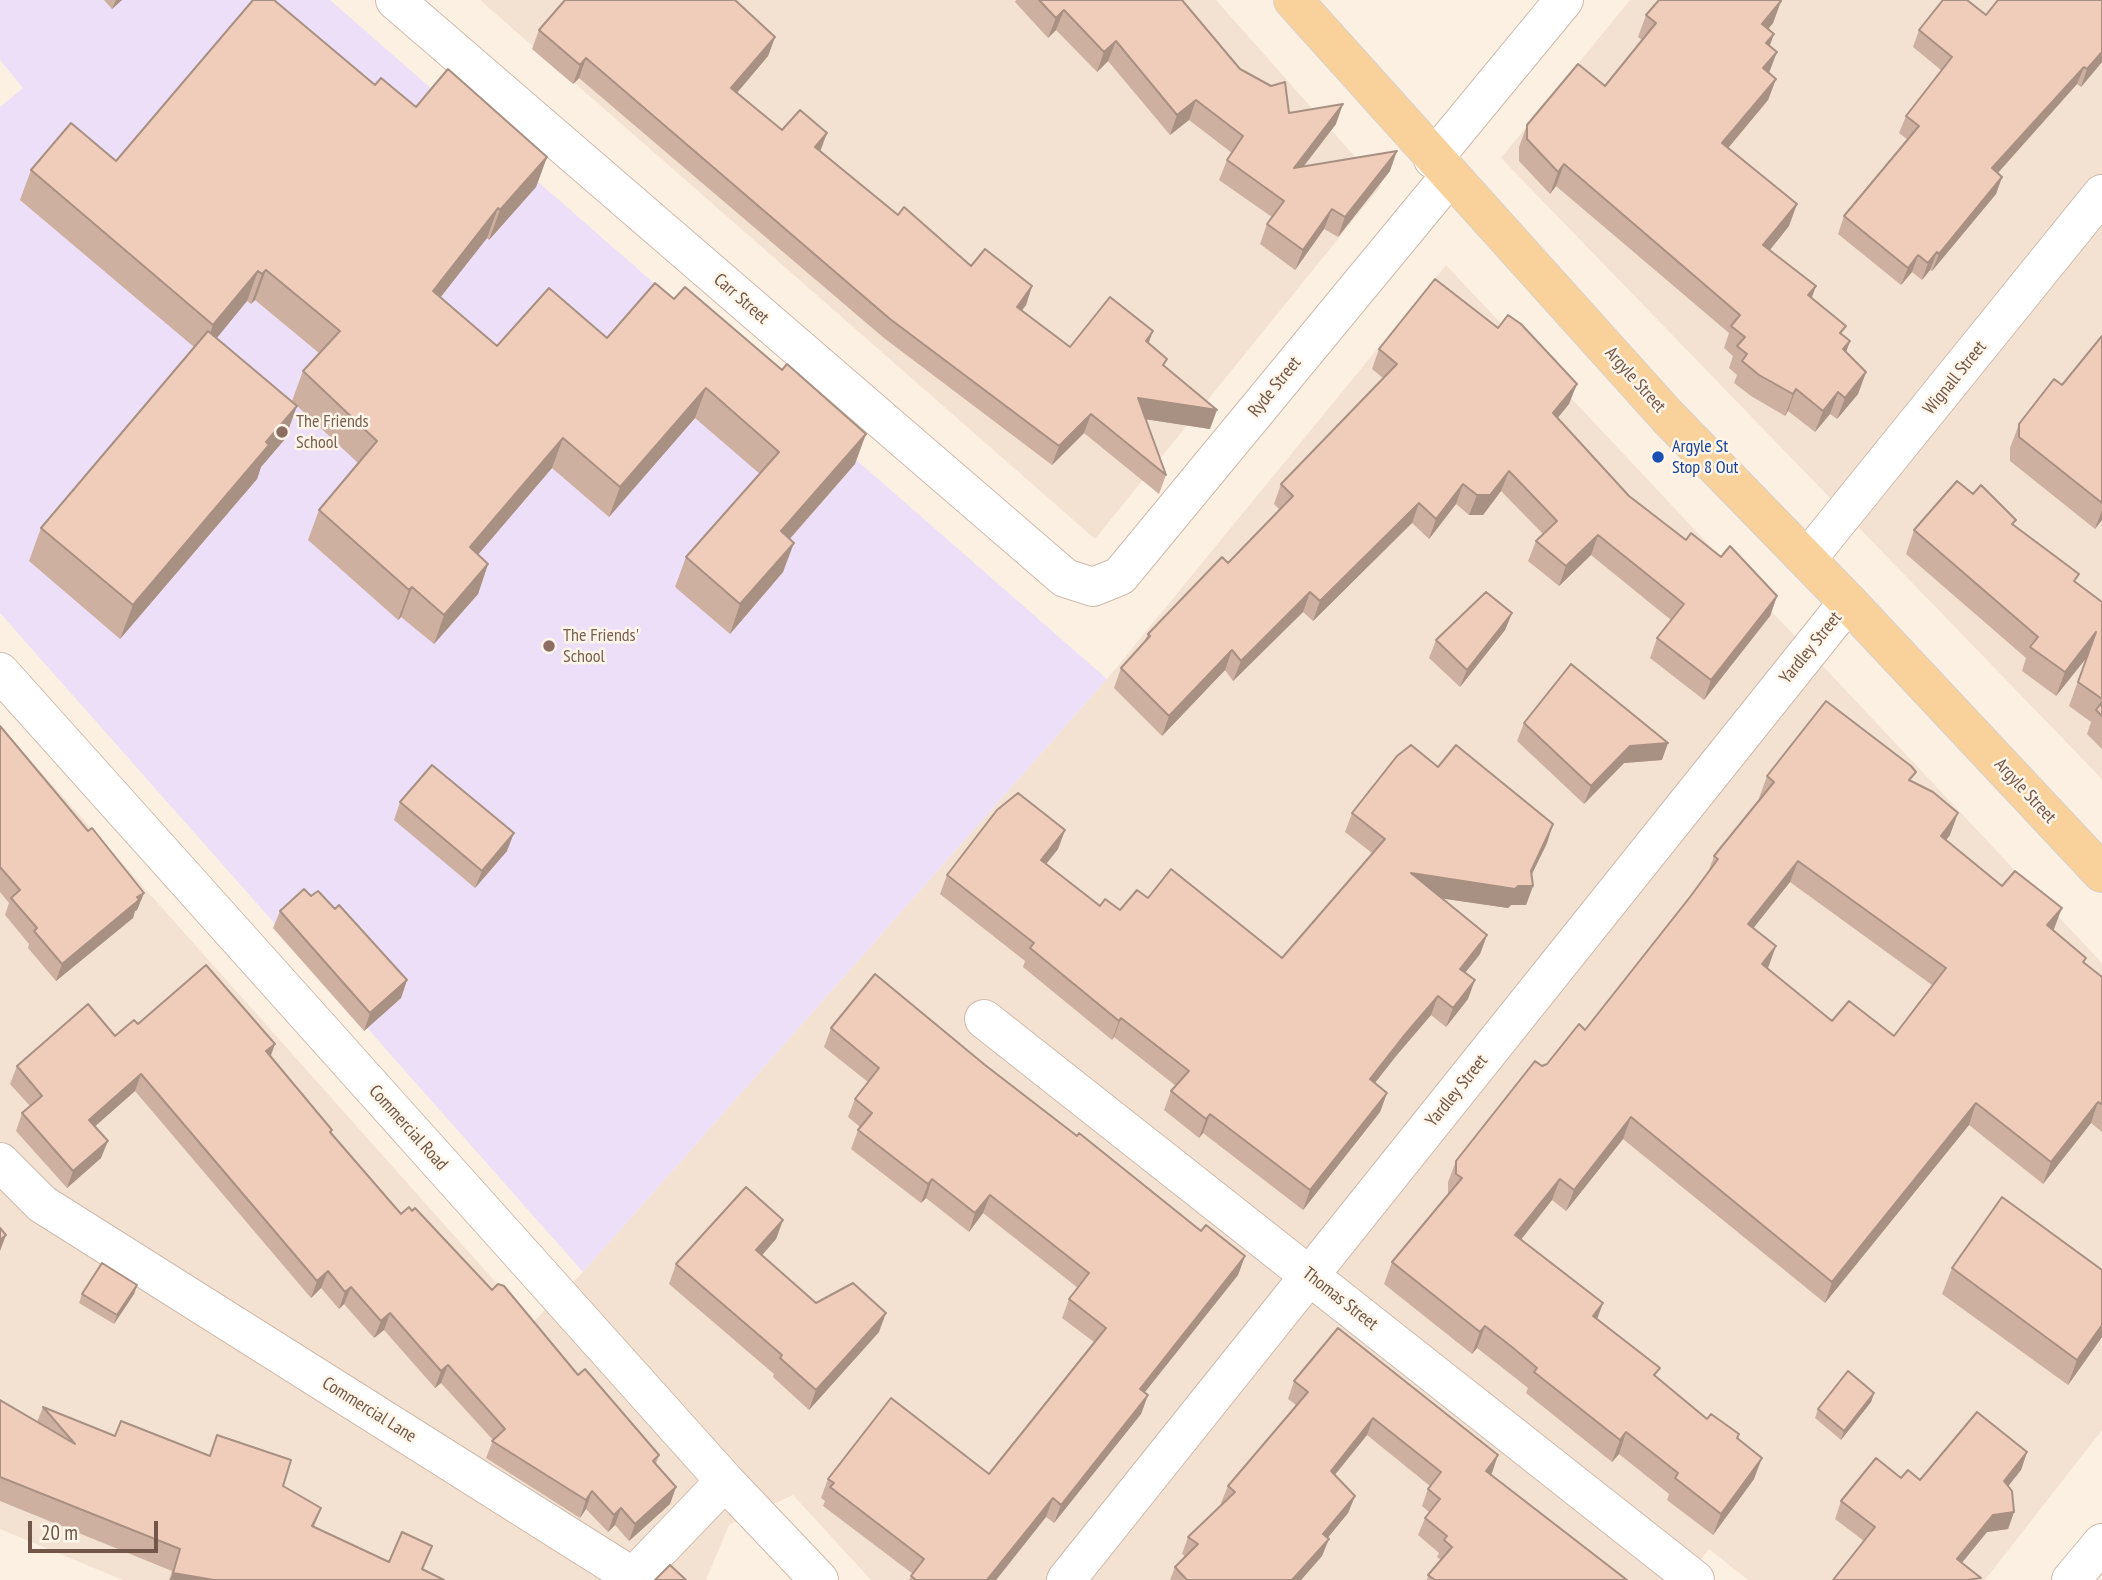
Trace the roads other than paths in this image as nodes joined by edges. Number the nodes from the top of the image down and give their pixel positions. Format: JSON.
{"nodes":[{"id":1,"x":395,"y":0,"type":"edge"},
{"id":2,"x":1293,"y":0,"type":"edge"},
{"id":3,"x":1564,"y":0,"type":"edge"},
{"id":4,"x":1441,"y":168,"type":"junction"},
{"id":5,"x":2102,"y":194,"type":"edge"},
{"id":6,"x":1807,"y":559,"type":"junction"},
{"id":7,"x":1093,"y":587,"type":"joint"},
{"id":8,"x":1848,"y":602,"type":"junction"},
{"id":9,"x":0,"y":673,"type":"edge"},
{"id":10,"x":2102,"y":873,"type":"edge"},
{"id":11,"x":984,"y":1019,"type":"dead end"},
{"id":12,"x":0,"y":1162,"type":"edge"},
{"id":13,"x":1310,"y":1275,"type":"junction"},
{"id":14,"x":725,"y":1481,"type":"junction"},
{"id":15,"x":2102,"y":1543,"type":"edge"},
{"id":16,"x":819,"y":1580,"type":"edge"},
{"id":17,"x":1066,"y":1580,"type":"edge"},
{"id":18,"x":1695,"y":1580,"type":"edge"},
{"id":19,"x":2071,"y":1580,"type":"edge"}],
"edges":[{"from":1,"to":7,"type":"street","name":"Carr Street"},
{"from":2,"to":4,"type":"main road","name":"Argyle Street"},
{"from":3,"to":4,"type":"street","name":"Ryde Street"},
{"from":4,"to":6,"type":"main road","name":"Argyle Street"},
{"from":4,"to":7,"type":"street","name":"Ryde Street"},
{"from":5,"to":6,"type":"street","name":"Wignall Street"},
{"from":6,"to":8,"type":"main road","name":"Argyle Street"},
{"from":8,"to":10,"type":"main road","name":"Argyle Street"},
{"from":8,"to":13,"type":"street","name":"Yardley Street"},
{"from":9,"to":14,"type":"street","name":"Commercial Road"},
{"from":11,"to":13,"type":"street","name":"Thomas Street"},
{"from":12,"to":14,"type":"street","name":"Commercial Lane"},
{"from":13,"to":17,"type":"street","name":"Yardley Street"},
{"from":13,"to":18,"type":"street","name":"Thomas Street"},
{"from":14,"to":16,"type":"street","name":"Commercial Road"},
{"from":15,"to":19,"type":"street"}]}
